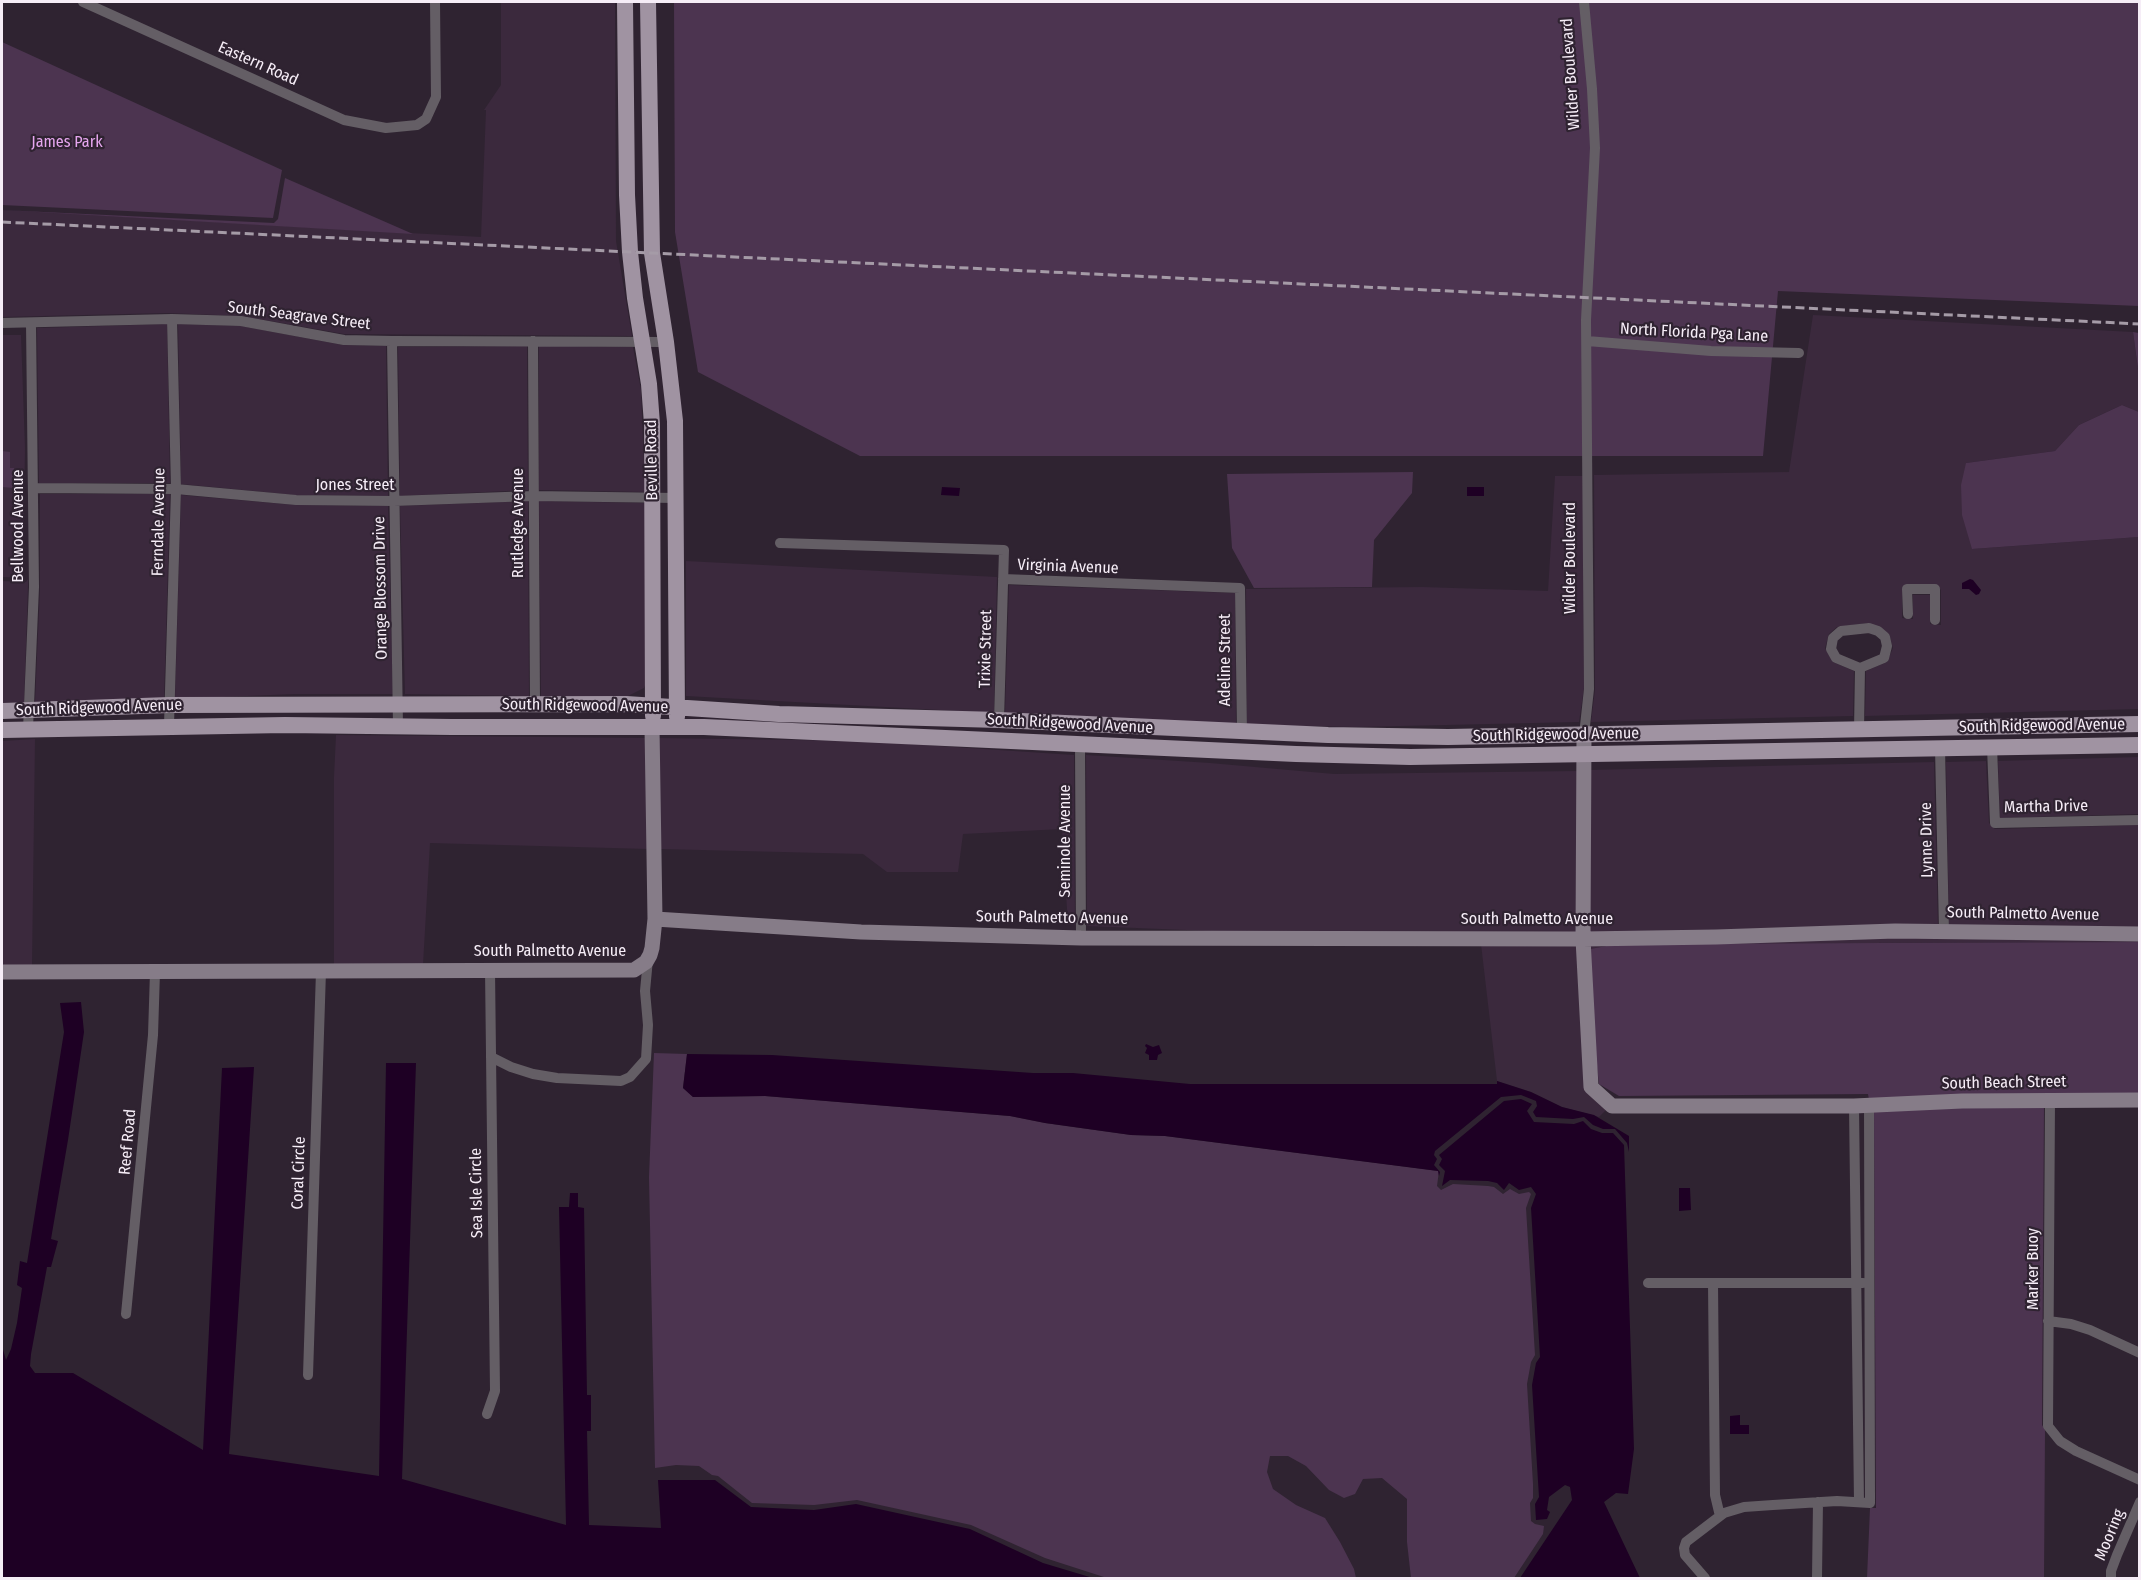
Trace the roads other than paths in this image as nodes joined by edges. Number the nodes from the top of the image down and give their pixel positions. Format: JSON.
{"nodes":[{"id":1,"x":83,"y":2,"type":"edge"},
{"id":2,"x":435,"y":2,"type":"edge"},
{"id":3,"x":625,"y":2,"type":"edge"},
{"id":4,"x":648,"y":2,"type":"edge"},
{"id":5,"x":1584,"y":2,"type":"edge"},
{"id":6,"x":627,"y":195,"type":"junction"},
{"id":7,"x":650,"y":195,"type":"junction"},
{"id":8,"x":172,"y":319,"type":"junction"},
{"id":9,"x":31,"y":322,"type":"junction"},
{"id":10,"x":2,"y":323,"type":"edge"},
{"id":11,"x":392,"y":341,"type":"junction"},
{"id":12,"x":533,"y":341,"type":"junction"},
{"id":13,"x":643,"y":341,"type":"junction"},
{"id":14,"x":1587,"y":341,"type":"junction"},
{"id":15,"x":666,"y":342,"type":"junction"},
{"id":16,"x":1799,"y":353,"type":"dead end"},
{"id":17,"x":34,"y":488,"type":"junction"},
{"id":18,"x":176,"y":489,"type":"junction"},
{"id":19,"x":533,"y":496,"type":"junction"},
{"id":20,"x":652,"y":498,"type":"junction"},
{"id":21,"x":676,"y":498,"type":"junction"},
{"id":22,"x":394,"y":501,"type":"junction"},
{"id":23,"x":780,"y":543,"type":"dead end"},
{"id":24,"x":1003,"y":579,"type":"junction"},
{"id":25,"x":1240,"y":588,"type":"joint"},
{"id":26,"x":1908,"y":614,"type":"dead end"},
{"id":27,"x":1935,"y":620,"type":"dead end"},
{"id":28,"x":1860,"y":668,"type":"junction"},
{"id":29,"x":399,"y":704,"type":"junction"},
{"id":30,"x":169,"y":705,"type":"junction"},
{"id":31,"x":535,"y":705,"type":"junction"},
{"id":32,"x":653,"y":706,"type":"junction"},
{"id":33,"x":677,"y":708,"type":"junction"},
{"id":34,"x":29,"y":710,"type":"junction"},
{"id":35,"x":2,"y":711,"type":"edge"},
{"id":36,"x":993,"y":720,"type":"junction"},
{"id":37,"x":2139,"y":724,"type":"edge"},
{"id":38,"x":169,"y":725,"type":"junction"},
{"id":39,"x":398,"y":726,"type":"junction"},
{"id":40,"x":652,"y":727,"type":"junction"},
{"id":41,"x":676,"y":727,"type":"junction"},
{"id":42,"x":28,"y":729,"type":"junction"},
{"id":43,"x":2,"y":730,"type":"edge"},
{"id":44,"x":1859,"y":730,"type":"junction"},
{"id":45,"x":1242,"y":732,"type":"junction"},
{"id":46,"x":1584,"y":735,"type":"junction"},
{"id":47,"x":944,"y":738,"type":"junction"},
{"id":48,"x":1080,"y":744,"type":"junction"},
{"id":49,"x":2139,"y":745,"type":"edge"},
{"id":50,"x":1992,"y":747,"type":"junction"},
{"id":51,"x":1940,"y":748,"type":"junction"},
{"id":52,"x":1200,"y":750,"type":"junction"},
{"id":53,"x":1584,"y":755,"type":"junction"},
{"id":54,"x":2139,"y":820,"type":"edge"},
{"id":55,"x":655,"y":919,"type":"junction"},
{"id":56,"x":1944,"y":931,"type":"junction"},
{"id":57,"x":2139,"y":934,"type":"edge"},
{"id":58,"x":1081,"y":938,"type":"junction"},
{"id":59,"x":1583,"y":939,"type":"junction"},
{"id":60,"x":648,"y":960,"type":"junction"},
{"id":61,"x":490,"y":970,"type":"junction"},
{"id":62,"x":321,"y":971,"type":"junction"},
{"id":63,"x":2,"y":972,"type":"edge"},
{"id":64,"x":155,"y":972,"type":"junction"},
{"id":65,"x":491,"y":1057,"type":"junction"},
{"id":66,"x":2050,"y":1100,"type":"junction"},
{"id":67,"x":2139,"y":1100,"type":"edge"},
{"id":68,"x":1861,"y":1105,"type":"junction"},
{"id":69,"x":1612,"y":1106,"type":"joint"},
{"id":70,"x":1648,"y":1283,"type":"dead end"},
{"id":71,"x":1713,"y":1283,"type":"junction"},
{"id":72,"x":1857,"y":1283,"type":"junction"},
{"id":73,"x":1869,"y":1283,"type":"junction"},
{"id":74,"x":126,"y":1314,"type":"dead end"},
{"id":75,"x":2048,"y":1321,"type":"junction"},
{"id":76,"x":2139,"y":1353,"type":"edge"},
{"id":77,"x":308,"y":1375,"type":"dead end"},
{"id":78,"x":487,"y":1414,"type":"dead end"},
{"id":79,"x":2139,"y":1480,"type":"edge"},
{"id":80,"x":1818,"y":1502,"type":"junction"},
{"id":81,"x":1858,"y":1502,"type":"junction"},
{"id":82,"x":2139,"y":1502,"type":"edge"},
{"id":83,"x":1720,"y":1516,"type":"junction"},
{"id":84,"x":1705,"y":1578,"type":"edge"},
{"id":85,"x":1817,"y":1578,"type":"edge"},
{"id":86,"x":2111,"y":1578,"type":"edge"}],
"edges":[{"from":1,"to":2,"type":"street","name":"Eastern Road"},
{"from":3,"to":6,"type":"main road","name":"Beville Road"},
{"from":4,"to":7,"type":"main road","name":"Beville Road"},
{"from":5,"to":14,"type":"street","name":"Wilder Boulevard"},
{"from":6,"to":7,"type":"street"},
{"from":6,"to":13,"type":"main road","name":"Beville Road"},
{"from":7,"to":15,"type":"main road","name":"Beville Road"},
{"from":8,"to":9,"type":"street","name":"South Seagrave Street"},
{"from":8,"to":11,"type":"street","name":"South Seagrave Street"},
{"from":8,"to":18,"type":"street","name":"Ferndale Avenue"},
{"from":9,"to":10,"type":"street","name":"South Seagrave Street"},
{"from":9,"to":17,"type":"street","name":"Bellwood Avenue"},
{"from":11,"to":12,"type":"street","name":"South Seagrave Street"},
{"from":11,"to":22,"type":"street","name":"Orange Blossom Drive"},
{"from":12,"to":13,"type":"street","name":"South Seagrave Street"},
{"from":12,"to":19,"type":"street","name":"Rutledge Avenue"},
{"from":13,"to":15,"type":"street","name":"South Seagrave Street"},
{"from":13,"to":20,"type":"main road","name":"Beville Road"},
{"from":14,"to":16,"type":"street","name":"North Florida Pga Lane"},
{"from":14,"to":46,"type":"street","name":"Wilder Boulevard"},
{"from":15,"to":21,"type":"main road","name":"Beville Road"},
{"from":17,"to":18,"type":"street","name":"Jones Street"},
{"from":17,"to":34,"type":"street","name":"Bellwood Avenue"},
{"from":18,"to":22,"type":"street","name":"Jones Street"},
{"from":18,"to":30,"type":"street","name":"Ferndale Avenue"},
{"from":19,"to":20,"type":"street","name":"Jones Street"},
{"from":19,"to":22,"type":"street","name":"Jones Street"},
{"from":19,"to":31,"type":"street","name":"Rutledge Avenue"},
{"from":20,"to":21,"type":"street","name":"Jones Street"},
{"from":20,"to":32,"type":"main road","name":"Beville Road"},
{"from":21,"to":33,"type":"main road","name":"Beville Road"},
{"from":22,"to":29,"type":"street","name":"Orange Blossom Drive"},
{"from":23,"to":24,"type":"street","name":"Virginia Avenue"},
{"from":24,"to":25,"type":"street","name":"Virginia Avenue"},
{"from":24,"to":36,"type":"street","name":"Trixie Street"},
{"from":25,"to":45,"type":"street","name":"Adeline Street"},
{"from":26,"to":27,"type":"street"},
{"from":28,"to":28,"type":"street"},
{"from":28,"to":44,"type":"street"},
{"from":29,"to":30,"type":"main road","name":"South Ridgewood Avenue"},
{"from":29,"to":31,"type":"main road","name":"South Ridgewood Avenue"},
{"from":29,"to":39,"type":"street","name":"Orange Blossom Drive"},
{"from":30,"to":34,"type":"main road","name":"South Ridgewood Avenue"},
{"from":30,"to":38,"type":"street","name":"Ferndale Avenue"},
{"from":31,"to":32,"type":"main road","name":"South Ridgewood Avenue"},
{"from":32,"to":33,"type":"main road","name":"South Ridgewood Avenue"},
{"from":32,"to":40,"type":"main road","name":"Beville Road"},
{"from":33,"to":36,"type":"main road","name":"South Ridgewood Avenue"},
{"from":33,"to":41,"type":"main road","name":"Beville Road"},
{"from":34,"to":35,"type":"main road","name":"South Ridgewood Avenue"},
{"from":34,"to":42,"type":"street","name":"Bellwood Avenue"},
{"from":36,"to":45,"type":"main road","name":"South Ridgewood Avenue"},
{"from":36,"to":47,"type":"main road"},
{"from":37,"to":44,"type":"main road","name":"South Ridgewood Avenue"},
{"from":38,"to":39,"type":"main road","name":"South Ridgewood Avenue"},
{"from":38,"to":42,"type":"main road","name":"South Ridgewood Avenue"},
{"from":39,"to":40,"type":"main road","name":"South Ridgewood Avenue"},
{"from":40,"to":41,"type":"main road","name":"South Ridgewood Avenue"},
{"from":40,"to":55,"type":"street","name":"Beville Road"},
{"from":41,"to":47,"type":"main road","name":"South Ridgewood Avenue"},
{"from":42,"to":43,"type":"main road","name":"South Ridgewood Avenue"},
{"from":44,"to":46,"type":"main road","name":"South Ridgewood Avenue"},
{"from":45,"to":46,"type":"main road","name":"South Ridgewood Avenue"},
{"from":45,"to":52,"type":"main road"},
{"from":46,"to":53,"type":"street","name":"Wilder Boulevard"},
{"from":47,"to":48,"type":"main road","name":"South Ridgewood Avenue"},
{"from":48,"to":52,"type":"main road","name":"South Ridgewood Avenue"},
{"from":48,"to":58,"type":"street","name":"Seminole Avenue"},
{"from":49,"to":50,"type":"main road","name":"South Ridgewood Avenue"},
{"from":50,"to":51,"type":"main road","name":"South Ridgewood Avenue"},
{"from":50,"to":54,"type":"street","name":"Martha Drive"},
{"from":51,"to":53,"type":"main road","name":"South Ridgewood Avenue"},
{"from":51,"to":56,"type":"street","name":"Lynne Drive"},
{"from":52,"to":53,"type":"main road","name":"South Ridgewood Avenue"},
{"from":53,"to":59,"type":"street","name":"Wilder Boulevard"},
{"from":55,"to":58,"type":"street","name":"South Palmetto Avenue"},
{"from":55,"to":60,"type":"street","name":"South Palmetto Avenue"},
{"from":56,"to":57,"type":"street","name":"South Palmetto Avenue"},
{"from":56,"to":59,"type":"street","name":"South Palmetto Avenue"},
{"from":58,"to":59,"type":"street","name":"South Palmetto Avenue"},
{"from":59,"to":69,"type":"street","name":"Wilder Boulevard"},
{"from":60,"to":61,"type":"street","name":"South Palmetto Avenue"},
{"from":60,"to":65,"type":"street"},
{"from":61,"to":62,"type":"street","name":"South Palmetto Avenue"},
{"from":61,"to":65,"type":"street","name":"Sea Isle Circle"},
{"from":62,"to":64,"type":"street","name":"South Palmetto Avenue"},
{"from":62,"to":77,"type":"street","name":"Coral Circle"},
{"from":63,"to":64,"type":"street","name":"South Palmetto Avenue"},
{"from":64,"to":74,"type":"street","name":"Reef Road"},
{"from":65,"to":78,"type":"street","name":"Sea Isle Circle"},
{"from":66,"to":67,"type":"street","name":"South Beach Street"},
{"from":66,"to":68,"type":"street","name":"South Beach Street"},
{"from":66,"to":75,"type":"street","name":"Marker Buoy"},
{"from":68,"to":69,"type":"street","name":"South Beach Street"},
{"from":68,"to":72,"type":"street"},
{"from":68,"to":73,"type":"street"},
{"from":70,"to":71,"type":"street"},
{"from":71,"to":72,"type":"street"},
{"from":71,"to":83,"type":"street"},
{"from":72,"to":73,"type":"street"},
{"from":72,"to":81,"type":"street"},
{"from":73,"to":81,"type":"street"},
{"from":75,"to":76,"type":"street"},
{"from":75,"to":79,"type":"street","name":"Marker Buoy"},
{"from":80,"to":81,"type":"street"},
{"from":80,"to":83,"type":"street"},
{"from":80,"to":85,"type":"street"},
{"from":82,"to":86,"type":"street","name":"Mooring"},
{"from":83,"to":84,"type":"street"}]}
